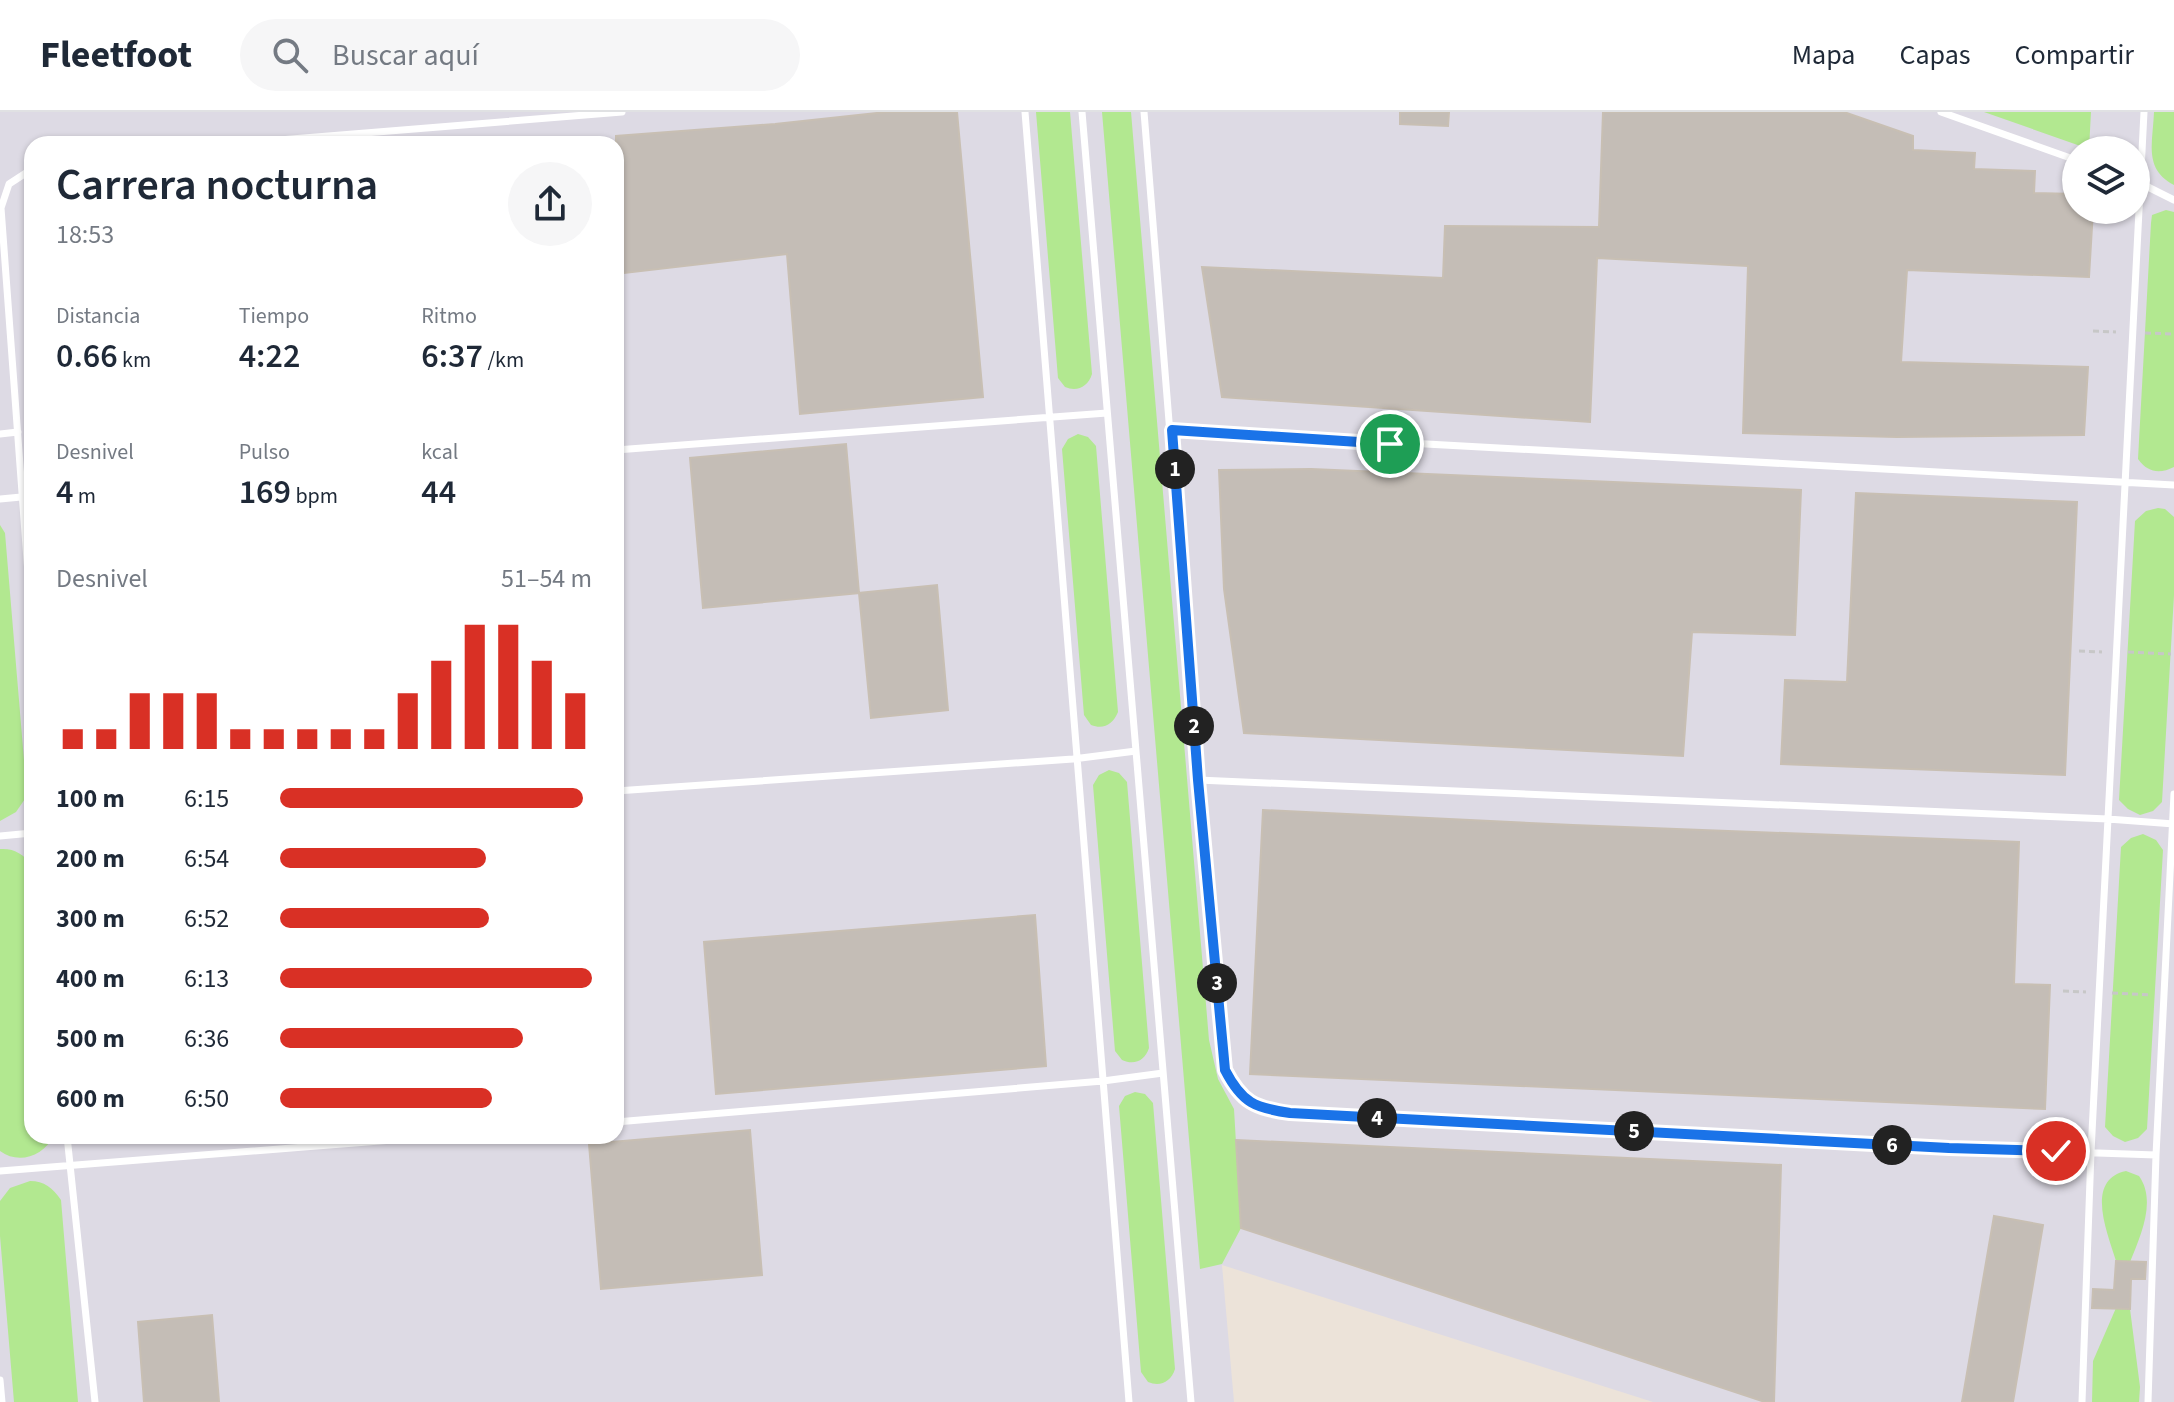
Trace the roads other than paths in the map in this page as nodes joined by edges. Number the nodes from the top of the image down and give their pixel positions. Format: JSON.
{"nodes":[{"id":1,"x":459,"y":112,"type":"edge"},
{"id":2,"x":622,"y":112,"type":"edge"},
{"id":3,"x":1025,"y":112,"type":"edge"},
{"id":4,"x":1082,"y":112,"type":"edge"},
{"id":5,"x":1144,"y":112,"type":"edge"},
{"id":6,"x":1941,"y":112,"type":"edge"},
{"id":7,"x":2144,"y":112,"type":"edge"},
{"id":8,"x":461,"y":124,"type":"junction"},
{"id":9,"x":322,"y":136,"type":"edge"},
{"id":10,"x":2142,"y":136,"type":"edge"},
{"id":11,"x":2062,"y":155,"type":"edge"},
{"id":12,"x":24,"y":174,"type":"edge"},
{"id":13,"x":2150,"y":188,"type":"edge"},
{"id":14,"x":2174,"y":200,"type":"edge"},
{"id":15,"x":2136,"y":224,"type":"edge"},
{"id":16,"x":1107,"y":413,"type":"junction"},
{"id":17,"x":1049,"y":416,"type":"junction"},
{"id":18,"x":1172,"y":430,"type":"junction"},
{"id":19,"x":18,"y":432,"type":"junction"},
{"id":20,"x":0,"y":434,"type":"edge"},
{"id":21,"x":624,"y":449,"type":"edge"},
{"id":22,"x":24,"y":471,"type":"edge"},
{"id":23,"x":2126,"y":483,"type":"junction"},
{"id":24,"x":2174,"y":485,"type":"edge"},
{"id":25,"x":24,"y":497,"type":"edge"},
{"id":26,"x":0,"y":499,"type":"edge"},
{"id":27,"x":1136,"y":751,"type":"junction"},
{"id":28,"x":1077,"y":758,"type":"junction"},
{"id":29,"x":1198,"y":780,"type":"junction"},
{"id":30,"x":624,"y":790,"type":"edge"},
{"id":31,"x":2174,"y":794,"type":"edge"},
{"id":32,"x":2108,"y":819,"type":"junction"},
{"id":33,"x":2173,"y":824,"type":"edge"},
{"id":34,"x":24,"y":834,"type":"edge"},
{"id":35,"x":0,"y":836,"type":"edge"},
{"id":36,"x":1163,"y":1073,"type":"junction"},
{"id":37,"x":1103,"y":1081,"type":"junction"},
{"id":38,"x":624,"y":1121,"type":"edge"},
{"id":39,"x":68,"y":1144,"type":"edge"},
{"id":40,"x":343,"y":1144,"type":"edge"},
{"id":41,"x":2091,"y":1152,"type":"junction"},
{"id":42,"x":2156,"y":1155,"type":"junction"},
{"id":43,"x":69,"y":1166,"type":"junction"},
{"id":44,"x":0,"y":1171,"type":"edge"},
{"id":45,"x":0,"y":1380,"type":"edge"},
{"id":46,"x":2,"y":1402,"type":"edge"},
{"id":47,"x":95,"y":1402,"type":"edge"},
{"id":48,"x":1129,"y":1402,"type":"edge"},
{"id":49,"x":1191,"y":1402,"type":"edge"},
{"id":50,"x":2082,"y":1402,"type":"edge"},
{"id":51,"x":2148,"y":1402,"type":"edge"}],
"edges":[{"from":1,"to":8,"type":"lane"},
{"from":2,"to":8,"type":"lane"},
{"from":3,"to":17,"type":"lane"},
{"from":4,"to":16,"type":"lane"},
{"from":5,"to":18,"type":"lane"},
{"from":6,"to":11,"type":"lane"},
{"from":7,"to":10,"type":"lane"},
{"from":8,"to":9,"type":"lane"},
{"from":12,"to":19,"type":"lane"},
{"from":13,"to":14,"type":"lane"},
{"from":15,"to":23,"type":"lane"},
{"from":16,"to":17,"type":"lane"},
{"from":16,"to":27,"type":"lane"},
{"from":17,"to":21,"type":"lane"},
{"from":17,"to":28,"type":"lane"},
{"from":18,"to":23,"type":"lane"},
{"from":18,"to":29,"type":"lane"},
{"from":19,"to":20,"type":"lane"},
{"from":19,"to":22,"type":"lane"},
{"from":23,"to":24,"type":"lane"},
{"from":23,"to":32,"type":"lane"},
{"from":25,"to":26,"type":"lane"},
{"from":27,"to":28,"type":"lane"},
{"from":27,"to":36,"type":"lane"},
{"from":28,"to":30,"type":"lane"},
{"from":28,"to":37,"type":"lane"},
{"from":29,"to":32,"type":"lane"},
{"from":29,"to":41,"type":"lane"},
{"from":31,"to":33,"type":"lane"},
{"from":32,"to":33,"type":"lane"},
{"from":32,"to":41,"type":"lane"},
{"from":33,"to":42,"type":"lane"},
{"from":34,"to":35,"type":"lane"},
{"from":36,"to":37,"type":"lane"},
{"from":36,"to":49,"type":"lane"},
{"from":37,"to":38,"type":"lane"},
{"from":37,"to":48,"type":"lane"},
{"from":39,"to":43,"type":"lane"},
{"from":40,"to":43,"type":"lane"},
{"from":41,"to":42,"type":"lane"},
{"from":41,"to":50,"type":"lane"},
{"from":42,"to":51,"type":"lane"},
{"from":43,"to":44,"type":"lane"},
{"from":43,"to":47,"type":"lane"},
{"from":45,"to":46,"type":"lane"}]}
